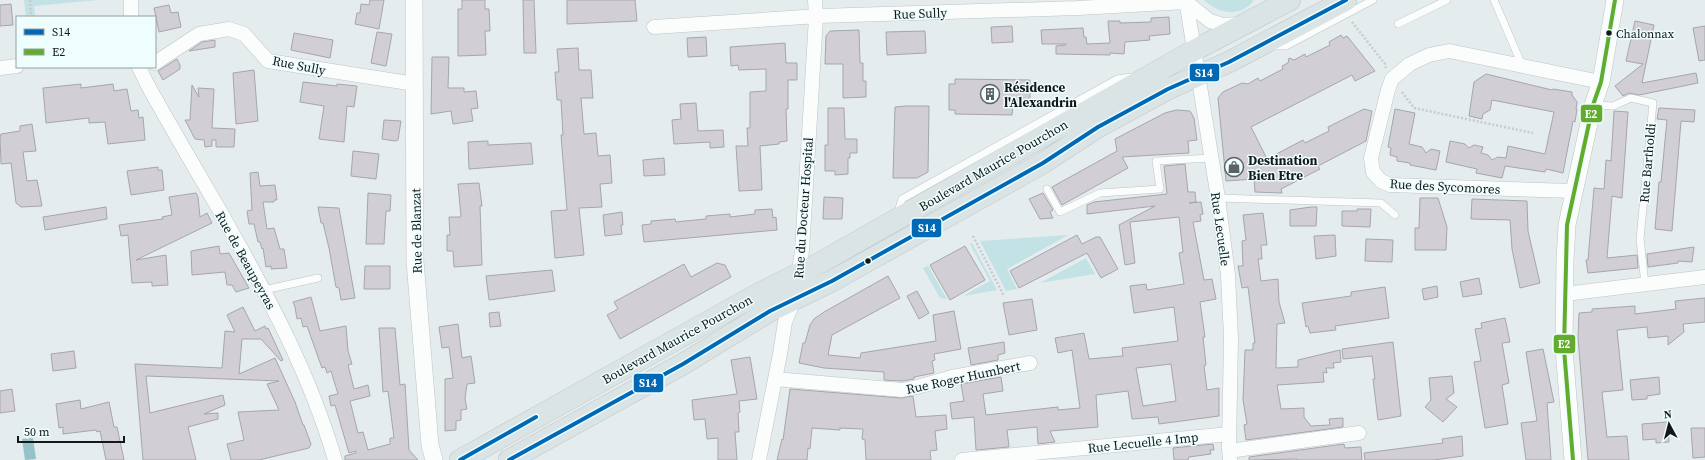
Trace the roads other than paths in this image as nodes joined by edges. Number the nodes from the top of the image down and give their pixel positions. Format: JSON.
{"nodes":[{"id":1,"x":131,"y":0,"type":"edge"},
{"id":2,"x":414,"y":0,"type":"edge"},
{"id":3,"x":815,"y":0,"type":"edge"},
{"id":4,"x":1290,"y":0,"type":"edge"},
{"id":5,"x":1373,"y":0,"type":"edge"},
{"id":6,"x":1447,"y":0,"type":"edge"},
{"id":7,"x":1494,"y":0,"type":"edge"},
{"id":8,"x":1615,"y":0,"type":"edge"},
{"id":9,"x":1186,"y":1,"type":"edge"},
{"id":10,"x":1078,"y":4,"type":"edge"},
{"id":11,"x":1268,"y":7,"type":"edge"},
{"id":12,"x":1346,"y":7,"type":"edge"},
{"id":13,"x":131,"y":16,"type":"edge"},
{"id":14,"x":816,"y":17,"type":"junction"},
{"id":15,"x":1244,"y":24,"type":"junction"},
{"id":16,"x":1398,"y":24,"type":"dead end"},
{"id":17,"x":654,"y":27,"type":"dead end"},
{"id":18,"x":1193,"y":51,"type":"junction"},
{"id":19,"x":156,"y":62,"type":"edge"},
{"id":20,"x":1522,"y":65,"type":"junction"},
{"id":21,"x":16,"y":66,"type":"edge"},
{"id":22,"x":0,"y":68,"type":"edge"},
{"id":23,"x":142,"y":68,"type":"edge"},
{"id":24,"x":1198,"y":76,"type":"junction"},
{"id":25,"x":1601,"y":82,"type":"junction"},
{"id":26,"x":415,"y":84,"type":"junction"},
{"id":27,"x":1593,"y":105,"type":"junction"},
{"id":28,"x":1211,"y":158,"type":"junction"},
{"id":29,"x":1047,"y":189,"type":"dead end"},
{"id":30,"x":1573,"y":192,"type":"junction"},
{"id":31,"x":1218,"y":198,"type":"junction"},
{"id":32,"x":1395,"y":215,"type":"dead end"},
{"id":33,"x":800,"y":273,"type":"junction"},
{"id":34,"x":1705,"y":277,"type":"edge"},
{"id":35,"x":318,"y":278,"type":"dead end"},
{"id":36,"x":1645,"y":284,"type":"junction"},
{"id":37,"x":264,"y":290,"type":"junction"},
{"id":38,"x":1565,"y":294,"type":"junction"},
{"id":39,"x":794,"y":300,"type":"junction"},
{"id":40,"x":1030,"y":363,"type":"dead end"},
{"id":41,"x":775,"y":379,"type":"junction"},
{"id":42,"x":1359,"y":433,"type":"dead end"},
{"id":43,"x":1229,"y":434,"type":"junction"},
{"id":44,"x":1230,"y":456,"type":"edge"},
{"id":45,"x":335,"y":460,"type":"edge"},
{"id":46,"x":434,"y":460,"type":"edge"},
{"id":47,"x":460,"y":460,"type":"edge"},
{"id":48,"x":509,"y":460,"type":"edge"},
{"id":49,"x":759,"y":460,"type":"edge"},
{"id":50,"x":962,"y":460,"type":"edge"},
{"id":51,"x":1573,"y":460,"type":"edge"}],
"edges":[{"from":1,"to":13,"type":"street"},
{"from":2,"to":26,"type":"street","name":"Rue de Blanzat"},
{"from":3,"to":14,"type":"street","name":"Rue du Docteur Hospital"},
{"from":4,"to":11,"type":"main road","name":"Boulevard Maurice Pourchon"},
{"from":5,"to":12,"type":"lane","name":"Boulevard Maurice Pourchon"},
{"from":6,"to":16,"type":"lane"},
{"from":7,"to":20,"type":"lane"},
{"from":8,"to":25,"type":"street"},
{"from":9,"to":10,"type":"street","name":"Rue Sully"},
{"from":9,"to":15,"type":"street","name":"Boulevard Maurice Pourchon"},
{"from":9,"to":18,"type":"street","name":"Rue Lecuelle"},
{"from":10,"to":14,"type":"street","name":"Rue Sully"},
{"from":11,"to":15,"type":"main road","name":"Boulevard Maurice Pourchon"},
{"from":12,"to":24,"type":"main road","name":"Boulevard Maurice Pourchon"},
{"from":14,"to":17,"type":"street","name":"Rue Sully"},
{"from":14,"to":33,"type":"street","name":"Rue du Docteur Hospital"},
{"from":15,"to":18,"type":"main road","name":"Boulevard Maurice Pourchon"},
{"from":18,"to":24,"type":"street","name":"Rue Lecuelle"},
{"from":18,"to":33,"type":"main road","name":"Boulevard Maurice Pourchon"},
{"from":19,"to":26,"type":"street","name":"Rue Sully"},
{"from":20,"to":25,"type":"street"},
{"from":20,"to":30,"type":"street","name":"Rue des Sycomores"},
{"from":21,"to":22,"type":"street"},
{"from":23,"to":37,"type":"street","name":"Rue de Beaupeyras"},
{"from":24,"to":28,"type":"street","name":"Rue Lecuelle"},
{"from":24,"to":39,"type":"main road","name":"Boulevard Maurice Pourchon"},
{"from":25,"to":27,"type":"street"},
{"from":26,"to":46,"type":"street","name":"Rue de Blanzat"},
{"from":27,"to":30,"type":"street"},
{"from":27,"to":36,"type":"lane","name":"Rue Bartholdi"},
{"from":28,"to":29,"type":"lane"},
{"from":28,"to":31,"type":"street","name":"Rue Lecuelle"},
{"from":30,"to":38,"type":"street"},
{"from":31,"to":32,"type":"lane"},
{"from":31,"to":43,"type":"street","name":"Rue Lecuelle"},
{"from":33,"to":39,"type":"street","name":"Rue du Docteur Hospital"},
{"from":33,"to":47,"type":"main road","name":"Boulevard Maurice Pourchon"},
{"from":34,"to":36,"type":"street"},
{"from":35,"to":37,"type":"lane"},
{"from":36,"to":38,"type":"street"},
{"from":37,"to":45,"type":"street","name":"Rue de Beaupeyras"},
{"from":38,"to":51,"type":"street"},
{"from":39,"to":41,"type":"street","name":"Rue du Docteur Hospital"},
{"from":39,"to":48,"type":"main road","name":"Boulevard Maurice Pourchon"},
{"from":40,"to":41,"type":"street","name":"Rue Roger Humbert"},
{"from":41,"to":49,"type":"street","name":"Rue du Docteur Hospital"},
{"from":42,"to":44,"type":"street"},
{"from":43,"to":44,"type":"street","name":"Rue Lecuelle"},
{"from":43,"to":50,"type":"street","name":"Rue Lecuelle 4 Imp"}]}
